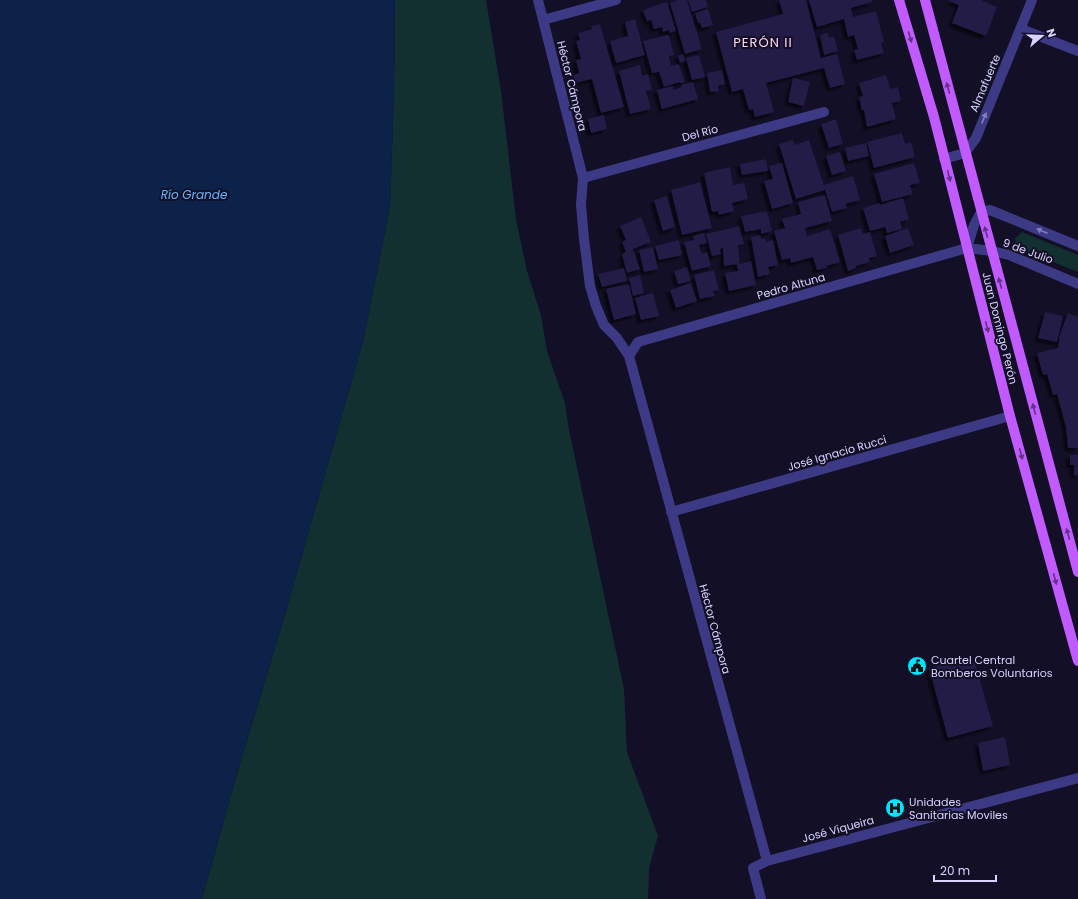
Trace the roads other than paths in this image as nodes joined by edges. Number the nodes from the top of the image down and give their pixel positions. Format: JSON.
{"nodes":[{"id":1,"x":538,"y":0,"type":"edge"},
{"id":2,"x":616,"y":0,"type":"edge"},
{"id":3,"x":900,"y":0,"type":"edge"},
{"id":4,"x":925,"y":0,"type":"edge"},
{"id":5,"x":1032,"y":0,"type":"edge"},
{"id":6,"x":543,"y":20,"type":"junction"},
{"id":7,"x":1021,"y":29,"type":"junction"},
{"id":8,"x":1078,"y":51,"type":"edge"},
{"id":9,"x":824,"y":112,"type":"dead end"},
{"id":10,"x":965,"y":153,"type":"junction"},
{"id":11,"x":944,"y":159,"type":"junction"},
{"id":12,"x":583,"y":178,"type":"junction"},
{"id":13,"x":981,"y":212,"type":"junction"},
{"id":14,"x":1078,"y":246,"type":"edge"},
{"id":15,"x":967,"y":248,"type":"junction"},
{"id":16,"x":992,"y":251,"type":"junction"},
{"id":17,"x":1078,"y":284,"type":"edge"},
{"id":18,"x":629,"y":356,"type":"junction"},
{"id":19,"x":1010,"y":416,"type":"junction"},
{"id":20,"x":671,"y":512,"type":"junction"},
{"id":21,"x":1078,"y":572,"type":"edge"},
{"id":22,"x":1078,"y":661,"type":"edge"},
{"id":23,"x":1078,"y":778,"type":"edge"},
{"id":24,"x":767,"y":861,"type":"junction"},
{"id":25,"x":761,"y":899,"type":"edge"}],
"edges":[{"from":1,"to":6,"type":"street","name":"Héctor Cámpora"},
{"from":2,"to":6,"type":"street"},
{"from":3,"to":11,"type":"main road","name":"Juan Domingo Perón","one_way":true},
{"from":10,"to":4,"type":"main road","name":"Juan Domingo Perón","one_way":true},
{"from":5,"to":7,"type":"street","name":"Almafuerte"},
{"from":6,"to":12,"type":"street","name":"Héctor Cámpora"},
{"from":7,"to":8,"type":"street"},
{"from":10,"to":7,"type":"street","name":"Almafuerte","one_way":true},
{"from":9,"to":12,"type":"street","name":"Del Río"},
{"from":10,"to":11,"type":"street"},
{"from":10,"to":13,"type":"main road","name":"Juan Domingo Perón"},
{"from":11,"to":15,"type":"main road","name":"Juan Domingo Perón","one_way":true},
{"from":12,"to":18,"type":"street","name":"Héctor Cámpora"},
{"from":14,"to":13,"type":"street","name":"9 de Julio","one_way":true},
{"from":13,"to":15,"type":"street"},
{"from":16,"to":13,"type":"main road","name":"Juan Domingo Perón","one_way":true},
{"from":15,"to":16,"type":"street","name":"9 de Julio"},
{"from":15,"to":18,"type":"street","name":"Pedro Altuna"},
{"from":15,"to":19,"type":"main road","name":"Juan Domingo Perón","one_way":true},
{"from":16,"to":17,"type":"street","name":"9 de Julio"},
{"from":21,"to":16,"type":"main road","name":"Juan Domingo Perón","one_way":true},
{"from":18,"to":20,"type":"street","name":"Héctor Cámpora"},
{"from":19,"to":20,"type":"street","name":"José Ignacio Rucci"},
{"from":19,"to":22,"type":"main road","name":"Juan Domingo Perón","one_way":true},
{"from":20,"to":24,"type":"street","name":"Héctor Cámpora"},
{"from":23,"to":24,"type":"street","name":"José Viqueira"},
{"from":24,"to":25,"type":"street"}]}
